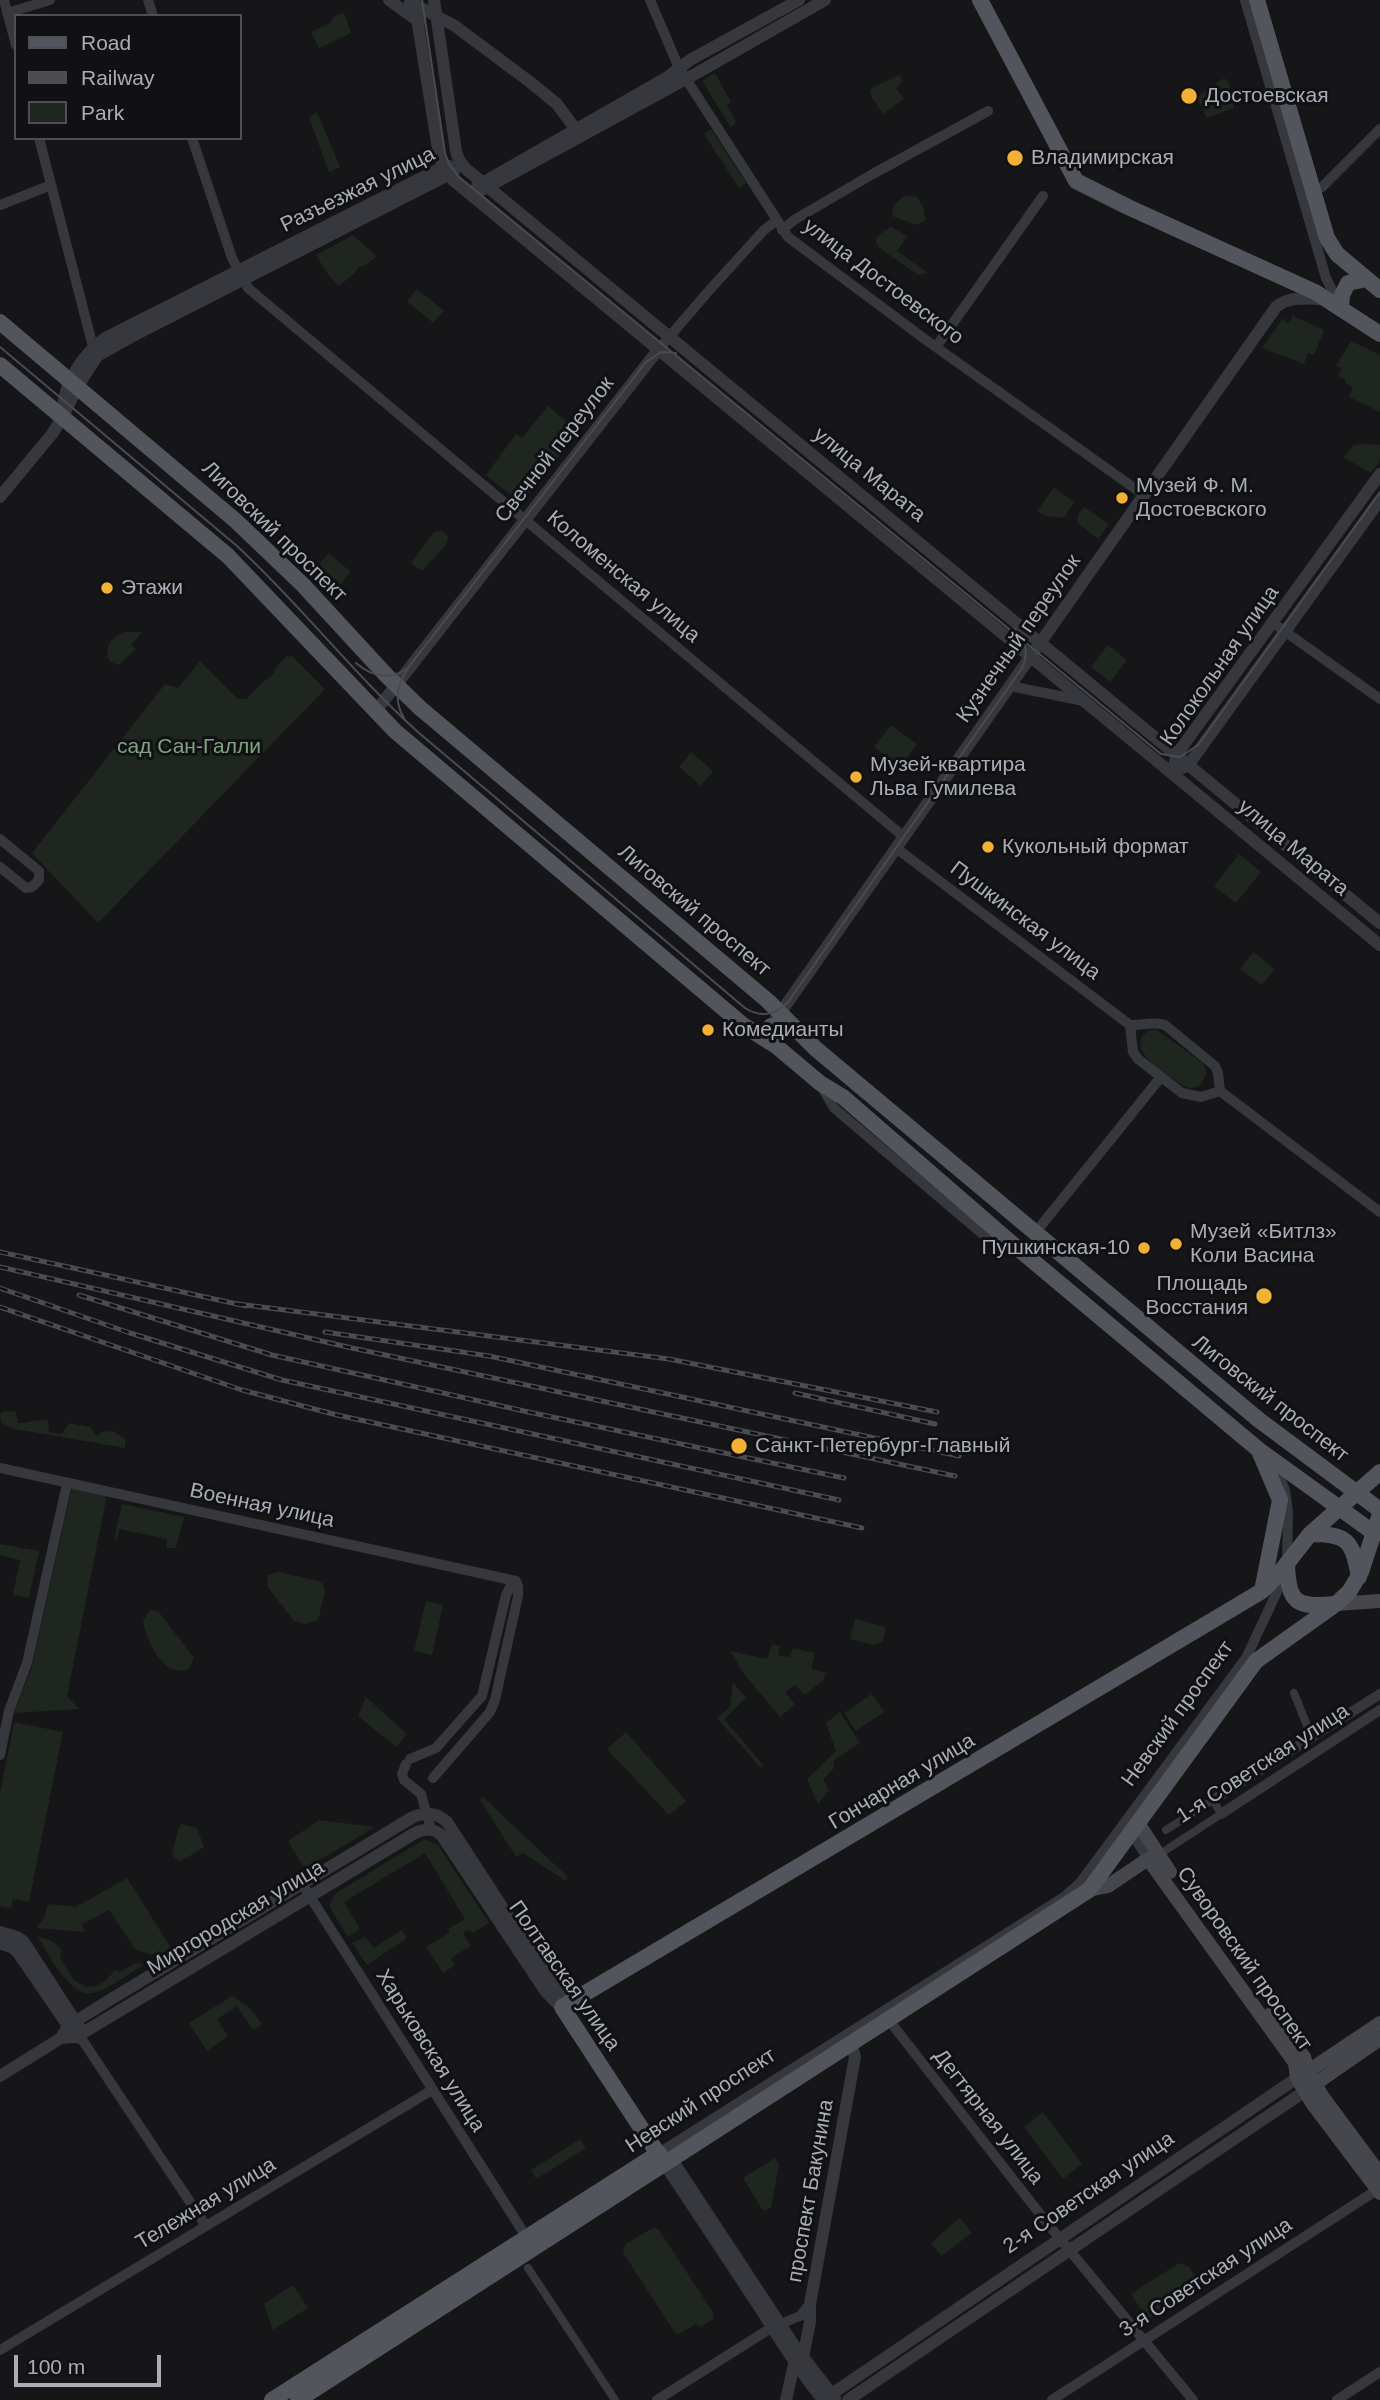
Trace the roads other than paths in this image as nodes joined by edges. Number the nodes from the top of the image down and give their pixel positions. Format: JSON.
{"nodes":[{"id":1,"x":4,"y":0,"type":"edge"},
{"id":2,"x":50,"y":0,"type":"edge"},
{"id":3,"x":389,"y":0,"type":"edge"},
{"id":4,"x":434,"y":0,"type":"edge"},
{"id":5,"x":650,"y":0,"type":"edge"},
{"id":6,"x":799,"y":0,"type":"edge"},
{"id":7,"x":825,"y":0,"type":"edge"},
{"id":8,"x":980,"y":0,"type":"edge"},
{"id":9,"x":1245,"y":0,"type":"edge"},
{"id":10,"x":1257,"y":0,"type":"edge"},
{"id":11,"x":412,"y":2,"type":"edge"},
{"id":12,"x":4,"y":10,"type":"edge"},
{"id":13,"x":437,"y":17,"type":"junction"},
{"id":14,"x":418,"y":21,"type":"junction"},
{"id":15,"x":14,"y":39,"type":"edge"},
{"id":16,"x":683,"y":74,"type":"junction"},
{"id":17,"x":988,"y":111,"type":"dead end"},
{"id":18,"x":1380,"y":129,"type":"edge"},
{"id":19,"x":578,"y":132,"type":"junction"},
{"id":20,"x":40,"y":140,"type":"edge"},
{"id":21,"x":193,"y":140,"type":"edge"},
{"id":22,"x":462,"y":165,"type":"junction"},
{"id":23,"x":446,"y":172,"type":"junction"},
{"id":24,"x":51,"y":185,"type":"junction"},
{"id":25,"x":486,"y":185,"type":"junction"},
{"id":26,"x":1313,"y":190,"type":"junction"},
{"id":27,"x":468,"y":194,"type":"junction"},
{"id":28,"x":1043,"y":196,"type":"dead end"},
{"id":29,"x":0,"y":205,"type":"edge"},
{"id":30,"x":779,"y":225,"type":"junction"},
{"id":31,"x":1323,"y":245,"type":"junction"},
{"id":32,"x":240,"y":276,"type":"junction"},
{"id":33,"x":1366,"y":279,"type":"junction"},
{"id":34,"x":1380,"y":290,"type":"edge"},
{"id":35,"x":1326,"y":299,"type":"junction"},
{"id":36,"x":1341,"y":307,"type":"junction"},
{"id":37,"x":0,"y":322,"type":"edge"},
{"id":38,"x":1380,"y":334,"type":"edge"},
{"id":39,"x":669,"y":336,"type":"junction"},
{"id":40,"x":936,"y":347,"type":"junction"},
{"id":41,"x":658,"y":351,"type":"junction"},
{"id":42,"x":95,"y":352,"type":"junction"},
{"id":43,"x":0,"y":365,"type":"edge"},
{"id":44,"x":74,"y":383,"type":"junction"},
{"id":45,"x":62,"y":418,"type":"junction"},
{"id":46,"x":1380,"y":474,"type":"edge"},
{"id":47,"x":1369,"y":489,"type":"junction"},
{"id":48,"x":1144,"y":495,"type":"junction"},
{"id":49,"x":0,"y":497,"type":"edge"},
{"id":50,"x":1380,"y":499,"type":"edge"},
{"id":51,"x":525,"y":520,"type":"junction"},
{"id":52,"x":1273,"y":623,"type":"junction"},
{"id":53,"x":1285,"y":631,"type":"junction"},
{"id":54,"x":1041,"y":642,"type":"junction"},
{"id":55,"x":1030,"y":657,"type":"junction"},
{"id":56,"x":396,"y":685,"type":"junction"},
{"id":57,"x":1010,"y":686,"type":"junction"},
{"id":58,"x":1380,"y":699,"type":"edge"},
{"id":59,"x":1084,"y":701,"type":"junction"},
{"id":60,"x":375,"y":712,"type":"junction"},
{"id":61,"x":1177,"y":754,"type":"junction"},
{"id":62,"x":1189,"y":764,"type":"junction"},
{"id":63,"x":1173,"y":773,"type":"junction"},
{"id":64,"x":0,"y":839,"type":"edge"},
{"id":65,"x":900,"y":842,"type":"junction"},
{"id":66,"x":0,"y":867,"type":"edge"},
{"id":67,"x":1380,"y":923,"type":"edge"},
{"id":68,"x":1380,"y":945,"type":"edge"},
{"id":69,"x":1130,"y":1025,"type":"junction"},
{"id":70,"x":1143,"y":1026,"type":"junction"},
{"id":71,"x":772,"y":1031,"type":"junction"},
{"id":72,"x":1133,"y":1038,"type":"junction"},
{"id":73,"x":1161,"y":1077,"type":"junction"},
{"id":74,"x":1217,"y":1089,"type":"junction"},
{"id":75,"x":1380,"y":1212,"type":"edge"},
{"id":76,"x":1035,"y":1233,"type":"junction"},
{"id":77,"x":1159,"y":1337,"type":"junction"},
{"id":78,"x":1144,"y":1355,"type":"junction"},
{"id":79,"x":1259,"y":1450,"type":"junction"},
{"id":80,"x":1273,"y":1462,"type":"junction"},
{"id":81,"x":0,"y":1468,"type":"edge"},
{"id":82,"x":1380,"y":1472,"type":"edge"},
{"id":83,"x":67,"y":1484,"type":"junction"},
{"id":84,"x":1356,"y":1493,"type":"junction"},
{"id":85,"x":1338,"y":1508,"type":"junction"},
{"id":86,"x":1380,"y":1512,"type":"edge"},
{"id":87,"x":1310,"y":1534,"type":"junction"},
{"id":88,"x":1377,"y":1535,"type":"edge"},
{"id":89,"x":1287,"y":1563,"type":"junction"},
{"id":90,"x":1359,"y":1577,"type":"junction"},
{"id":91,"x":516,"y":1581,"type":"junction"},
{"id":92,"x":1262,"y":1591,"type":"junction"},
{"id":93,"x":1380,"y":1601,"type":"edge"},
{"id":94,"x":1336,"y":1604,"type":"junction"},
{"id":95,"x":1294,"y":1693,"type":"dead end"},
{"id":96,"x":1380,"y":1694,"type":"edge"},
{"id":97,"x":1380,"y":1710,"type":"edge"},
{"id":98,"x":1312,"y":1738,"type":"junction"},
{"id":99,"x":0,"y":1755,"type":"edge"},
{"id":100,"x":421,"y":1794,"type":"junction"},
{"id":101,"x":1213,"y":1801,"type":"junction"},
{"id":102,"x":426,"y":1813,"type":"junction"},
{"id":103,"x":1221,"y":1814,"type":"junction"},
{"id":104,"x":1133,"y":1823,"type":"junction"},
{"id":105,"x":430,"y":1829,"type":"junction"},
{"id":106,"x":1167,"y":1830,"type":"dead end"},
{"id":107,"x":1167,"y":1850,"type":"dead end"},
{"id":108,"x":1148,"y":1858,"type":"junction"},
{"id":109,"x":302,"y":1884,"type":"junction"},
{"id":110,"x":1089,"y":1890,"type":"junction"},
{"id":111,"x":310,"y":1896,"type":"junction"},
{"id":112,"x":0,"y":1931,"type":"edge"},
{"id":113,"x":0,"y":1943,"type":"edge"},
{"id":114,"x":564,"y":2006,"type":"junction"},
{"id":115,"x":888,"y":2019,"type":"junction"},
{"id":116,"x":1380,"y":2023,"type":"edge"},
{"id":117,"x":72,"y":2024,"type":"junction"},
{"id":118,"x":81,"y":2037,"type":"junction"},
{"id":119,"x":61,"y":2038,"type":"junction"},
{"id":120,"x":848,"y":2039,"type":"junction"},
{"id":121,"x":1380,"y":2039,"type":"edge"},
{"id":122,"x":0,"y":2076,"type":"edge"},
{"id":123,"x":1306,"y":2081,"type":"junction"},
{"id":124,"x":432,"y":2090,"type":"junction"},
{"id":125,"x":665,"y":2158,"type":"junction"},
{"id":126,"x":1380,"y":2174,"type":"edge"},
{"id":127,"x":1379,"y":2190,"type":"edge"},
{"id":128,"x":206,"y":2226,"type":"junction"},
{"id":129,"x":527,"y":2238,"type":"junction"},
{"id":130,"x":1059,"y":2238,"type":"junction"},
{"id":131,"x":1070,"y":2249,"type":"junction"},
{"id":132,"x":528,"y":2268,"type":"dead end"},
{"id":133,"x":810,"y":2304,"type":"junction"},
{"id":134,"x":775,"y":2326,"type":"junction"},
{"id":135,"x":1144,"y":2341,"type":"junction"},
{"id":136,"x":0,"y":2350,"type":"edge"},
{"id":137,"x":796,"y":2360,"type":"junction"},
{"id":138,"x":1380,"y":2372,"type":"edge"},
{"id":139,"x":314,"y":2389,"type":"edge"},
{"id":140,"x":828,"y":2398,"type":"edge"},
{"id":141,"x":272,"y":2400,"type":"edge"},
{"id":142,"x":298,"y":2400,"type":"edge"},
{"id":143,"x":615,"y":2400,"type":"edge"},
{"id":144,"x":657,"y":2400,"type":"edge"},
{"id":145,"x":786,"y":2400,"type":"edge"},
{"id":146,"x":848,"y":2400,"type":"edge"},
{"id":147,"x":1052,"y":2400,"type":"edge"},
{"id":148,"x":1193,"y":2400,"type":"edge"},
{"id":149,"x":1337,"y":2400,"type":"edge"}],
"edges":[{"from":1,"to":12,"type":"street"},
{"from":2,"to":12,"type":"street"},
{"from":3,"to":14,"type":"street"},
{"from":4,"to":13,"type":"street"},
{"from":5,"to":16,"type":"street","name":"улица Достоевского"},
{"from":6,"to":16,"type":"street"},
{"from":7,"to":16,"type":"street"},
{"from":8,"to":35,"type":"main road"},
{"from":9,"to":31,"type":"street"},
{"from":10,"to":26,"type":"main road"},
{"from":11,"to":13,"type":"street"},
{"from":11,"to":14,"type":"street"},
{"from":12,"to":15,"type":"street"},
{"from":13,"to":14,"type":"street"},
{"from":13,"to":19,"type":"street"},
{"from":13,"to":22,"type":"street"},
{"from":14,"to":23,"type":"street"},
{"from":16,"to":19,"type":"street"},
{"from":16,"to":30,"type":"street","name":"улица Достоевского"},
{"from":17,"to":30,"type":"street","name":"Свечной переулок"},
{"from":18,"to":26,"type":"street"},
{"from":19,"to":25,"type":"street"},
{"from":20,"to":24,"type":"street"},
{"from":21,"to":32,"type":"street","name":"Коломенская улица"},
{"from":22,"to":23,"type":"street","name":"Разъезжая улица"},
{"from":22,"to":25,"type":"street","name":"улица Марата"},
{"from":23,"to":27,"type":"street","name":"улица Марата"},
{"from":23,"to":32,"type":"street","name":"Разъезжая улица"},
{"from":24,"to":29,"type":"street"},
{"from":24,"to":42,"type":"street"},
{"from":25,"to":27,"type":"street"},
{"from":25,"to":39,"type":"street","name":"улица Марата"},
{"from":26,"to":31,"type":"main road"},
{"from":27,"to":41,"type":"street","name":"улица Марата"},
{"from":28,"to":40,"type":"street"},
{"from":30,"to":39,"type":"street","name":"Свечной переулок"},
{"from":30,"to":40,"type":"street","name":"улица Достоевского"},
{"from":31,"to":33,"type":"main road"},
{"from":31,"to":36,"type":"street"},
{"from":32,"to":42,"type":"street","name":"Разъезжая улица"},
{"from":32,"to":51,"type":"street","name":"Коломенская улица"},
{"from":33,"to":34,"type":"main road"},
{"from":33,"to":36,"type":"main road"},
{"from":35,"to":36,"type":"main road"},
{"from":35,"to":48,"type":"street","name":"Кузнечный переулок"},
{"from":36,"to":38,"type":"main road"},
{"from":37,"to":44,"type":"main road","name":"Лиговский проспект"},
{"from":39,"to":41,"type":"street","name":"Свечной переулок"},
{"from":39,"to":54,"type":"street","name":"улица Марата"},
{"from":40,"to":48,"type":"street","name":"улица Достоевского"},
{"from":41,"to":51,"type":"street","name":"Свечной переулок"},
{"from":41,"to":55,"type":"street","name":"улица Марата"},
{"from":42,"to":44,"type":"street"},
{"from":43,"to":45,"type":"main road","name":"Лиговский проспект"},
{"from":44,"to":45,"type":"street"},
{"from":44,"to":56,"type":"main road","name":"Лиговский проспект"},
{"from":45,"to":49,"type":"street"},
{"from":45,"to":60,"type":"main road","name":"Лиговский проспект"},
{"from":46,"to":47,"type":"street","name":"Колокольная улица"},
{"from":47,"to":50,"type":"street"},
{"from":47,"to":52,"type":"street","name":"Колокольная улица"},
{"from":48,"to":54,"type":"street","name":"Кузнечный переулок"},
{"from":50,"to":53,"type":"street","name":"Колокольная улица"},
{"from":51,"to":56,"type":"street","name":"Свечной переулок"},
{"from":51,"to":65,"type":"street","name":"Коломенская улица"},
{"from":52,"to":53,"type":"street"},
{"from":52,"to":61,"type":"street","name":"Колокольная улица"},
{"from":53,"to":58,"type":"street"},
{"from":53,"to":62,"type":"street","name":"Колокольная улица"},
{"from":54,"to":55,"type":"street","name":"Кузнечный переулок"},
{"from":54,"to":61,"type":"street","name":"улица Марата"},
{"from":55,"to":57,"type":"street","name":"Кузнечный переулок"},
{"from":55,"to":59,"type":"street","name":"улица Марата"},
{"from":56,"to":60,"type":"street","name":"Свечной переулок"},
{"from":56,"to":71,"type":"main road","name":"Лиговский проспект"},
{"from":57,"to":59,"type":"street","name":"улица Марата"},
{"from":57,"to":65,"type":"street","name":"Кузнечный переулок"},
{"from":59,"to":63,"type":"street","name":"улица Марата"},
{"from":60,"to":71,"type":"main road","name":"Лиговский проспект"},
{"from":61,"to":62,"type":"street","name":"улица Марата"},
{"from":61,"to":63,"type":"street","name":"Колокольная улица"},
{"from":62,"to":63,"type":"street","name":"Колокольная улица"},
{"from":62,"to":67,"type":"street","name":"улица Марата"},
{"from":63,"to":68,"type":"street","name":"улица Марата"},
{"from":64,"to":66,"type":"street"},
{"from":65,"to":69,"type":"street","name":"Пушкинская улица"},
{"from":65,"to":71,"type":"street","name":"Кузнечный переулок"},
{"from":69,"to":70,"type":"street"},
{"from":69,"to":72,"type":"street"},
{"from":70,"to":72,"type":"street"},
{"from":70,"to":74,"type":"street"},
{"from":71,"to":76,"type":"main road","name":"Лиговский проспект"},
{"from":71,"to":78,"type":"main road","name":"Лиговский проспект"},
{"from":72,"to":73,"type":"street"},
{"from":73,"to":74,"type":"street"},
{"from":73,"to":76,"type":"street"},
{"from":74,"to":75,"type":"street"},
{"from":76,"to":77,"type":"main road","name":"Лиговский проспект"},
{"from":77,"to":78,"type":"main road"},
{"from":77,"to":84,"type":"main road","name":"Лиговский проспект"},
{"from":78,"to":79,"type":"main road","name":"Лиговский проспект"},
{"from":79,"to":80,"type":"main road","name":"Лиговский проспект"},
{"from":79,"to":92,"type":"main road"},
{"from":80,"to":85,"type":"main road","name":"Лиговский проспект"},
{"from":80,"to":89,"type":"street"},
{"from":81,"to":83,"type":"street","name":"Военная улица"},
{"from":82,"to":84,"type":"main road","name":"Невский проспект"},
{"from":83,"to":91,"type":"street","name":"Военная улица"},
{"from":83,"to":99,"type":"street"},
{"from":84,"to":85,"type":"main road","name":"Невский проспект"},
{"from":84,"to":86,"type":"main road","name":"Лиговский проспект"},
{"from":85,"to":86,"type":"main road"},
{"from":85,"to":87,"type":"main road","name":"Невский проспект"},
{"from":85,"to":88,"type":"main road","name":"Лиговский проспект"},
{"from":86,"to":88,"type":"main road","name":"Невский проспект"},
{"from":87,"to":89,"type":"main road","name":"Невский проспект"},
{"from":87,"to":90,"type":"main road"},
{"from":88,"to":90,"type":"main road","name":"Невский проспект"},
{"from":89,"to":92,"type":"main road"},
{"from":89,"to":94,"type":"main road"},
{"from":89,"to":104,"type":"street","name":"Невский проспект"},
{"from":90,"to":94,"type":"main road","name":"Невский проспект"},
{"from":91,"to":100,"type":"street"},
{"from":91,"to":100,"type":"street"},
{"from":92,"to":114,"type":"main road","name":"Гончарная улица"},
{"from":93,"to":94,"type":"main road"},
{"from":94,"to":104,"type":"main road","name":"Невский проспект"},
{"from":95,"to":98,"type":"street"},
{"from":96,"to":98,"type":"street","name":"1-я Советская улица"},
{"from":97,"to":103,"type":"street","name":"1-я Советская улица"},
{"from":98,"to":101,"type":"street","name":"1-я Советская улица"},
{"from":100,"to":102,"type":"street"},
{"from":101,"to":103,"type":"street"},
{"from":101,"to":106,"type":"street","name":"1-я Советская улица"},
{"from":102,"to":105,"type":"street"},
{"from":102,"to":109,"type":"street","name":"Миргородская улица"},
{"from":102,"to":114,"type":"street","name":"Полтавская улица"},
{"from":103,"to":107,"type":"street","name":"1-я Советская улица"},
{"from":104,"to":108,"type":"street","name":"Суворовский проспект"},
{"from":104,"to":110,"type":"main road","name":"Невский проспект"},
{"from":104,"to":120,"type":"street","name":"Невский проспект"},
{"from":104,"to":123,"type":"main road","name":"Суворовский проспект"},
{"from":105,"to":111,"type":"street","name":"Миргородская улица"},
{"from":105,"to":114,"type":"street","name":"Полтавская улица"},
{"from":108,"to":110,"type":"main road","name":"Невский проспект"},
{"from":108,"to":123,"type":"main road","name":"Суворовский проспект"},
{"from":109,"to":111,"type":"street","name":"Харьковская улица"},
{"from":109,"to":117,"type":"street","name":"Миргородская улица"},
{"from":110,"to":115,"type":"main road","name":"Невский проспект"},
{"from":111,"to":118,"type":"street","name":"Миргородская улица"},
{"from":111,"to":124,"type":"street","name":"Харьковская улица"},
{"from":112,"to":117,"type":"street"},
{"from":113,"to":117,"type":"street"},
{"from":114,"to":125,"type":"main road","name":"Полтавская улица"},
{"from":115,"to":120,"type":"main road","name":"Невский проспект"},
{"from":115,"to":130,"type":"street","name":"Дегтярная улица"},
{"from":116,"to":123,"type":"main road","name":"2-я Советская улица"},
{"from":117,"to":118,"type":"street"},
{"from":117,"to":119,"type":"street","name":"Миргородская улица"},
{"from":118,"to":119,"type":"street","name":"Миргородская улица"},
{"from":118,"to":128,"type":"street"},
{"from":119,"to":122,"type":"street","name":"Миргородская улица"},
{"from":120,"to":125,"type":"main road","name":"Невский проспект"},
{"from":120,"to":133,"type":"street","name":"проспект Бакунина"},
{"from":121,"to":123,"type":"main road","name":"2-я Советская улица"},
{"from":123,"to":126,"type":"main road","name":"Суворовский проспект"},
{"from":123,"to":127,"type":"main road","name":"Суворовский проспект"},
{"from":123,"to":130,"type":"street","name":"2-я Советская улица"},
{"from":123,"to":131,"type":"street","name":"2-я Советская улица"},
{"from":124,"to":128,"type":"street","name":"Тележная улица"},
{"from":124,"to":129,"type":"street","name":"Харьковская улица"},
{"from":125,"to":129,"type":"main road","name":"Невский проспект"},
{"from":125,"to":134,"type":"street","name":"Полтавская улица"},
{"from":125,"to":139,"type":"main road","name":"Невский проспект"},
{"from":127,"to":135,"type":"street","name":"3-я Советская улица"},
{"from":128,"to":136,"type":"street","name":"Тележная улица"},
{"from":129,"to":139,"type":"main road","name":"Невский проспект"},
{"from":130,"to":131,"type":"street","name":"Дегтярная улица"},
{"from":130,"to":140,"type":"street","name":"2-я Советская улица"},
{"from":131,"to":135,"type":"street","name":"Дегтярная улица"},
{"from":131,"to":146,"type":"street","name":"2-я Советская улица"},
{"from":132,"to":143,"type":"street"},
{"from":133,"to":134,"type":"street"},
{"from":133,"to":137,"type":"street","name":"проспект Бакунина"},
{"from":134,"to":137,"type":"street","name":"Полтавская улица"},
{"from":134,"to":144,"type":"street"},
{"from":135,"to":147,"type":"street","name":"3-я Советская улица"},
{"from":135,"to":148,"type":"street","name":"Дегтярная улица"},
{"from":137,"to":140,"type":"street","name":"Полтавская улица"},
{"from":137,"to":145,"type":"street","name":"проспект Бакунина"},
{"from":138,"to":149,"type":"street"},
{"from":139,"to":141,"type":"main road","name":"Невский проспект"},
{"from":139,"to":142,"type":"main road","name":"Невский проспект"}]}
